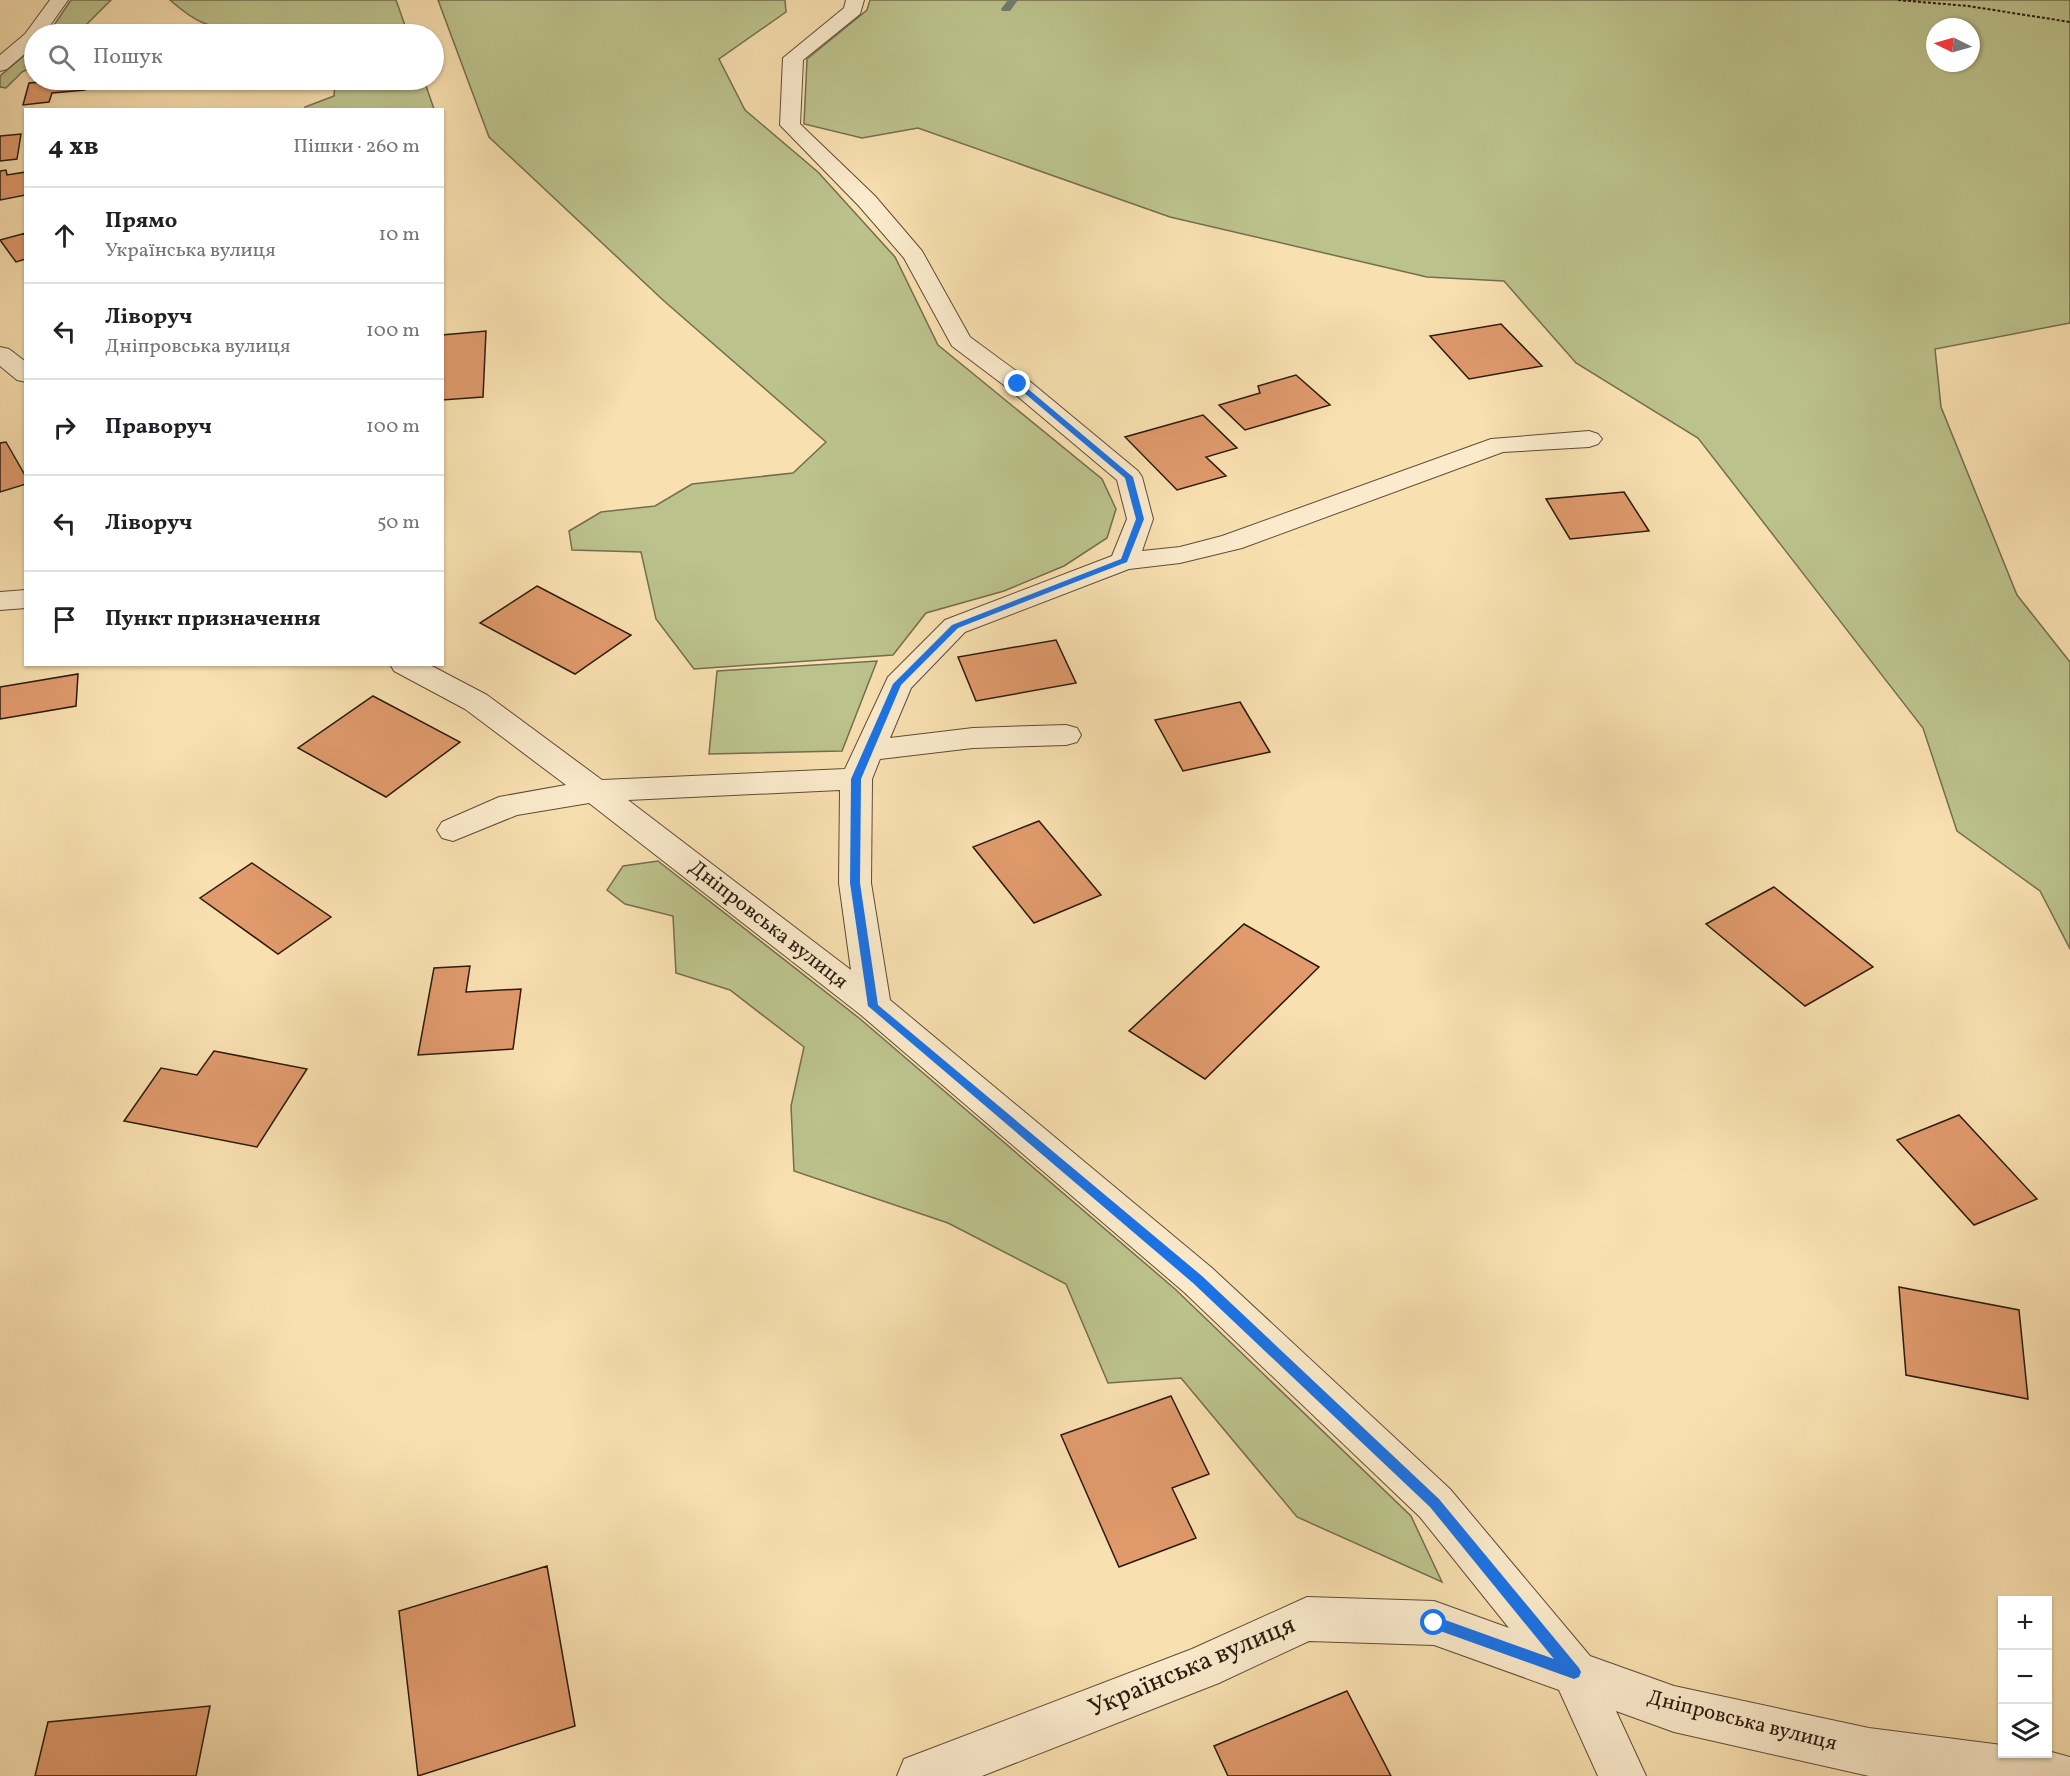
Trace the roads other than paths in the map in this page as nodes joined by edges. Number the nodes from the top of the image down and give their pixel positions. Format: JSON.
{"nodes":[{"id":1,"x":59,"y":0,"type":"edge"},
{"id":2,"x":855,"y":0,"type":"edge"},
{"id":3,"x":42,"y":24,"type":"edge"},
{"id":4,"x":24,"y":45,"type":"edge"},
{"id":5,"x":0,"y":65,"type":"edge"},
{"id":6,"x":0,"y":354,"type":"edge"},
{"id":7,"x":24,"y":373,"type":"edge"},
{"id":8,"x":1589,"y":439,"type":"dead end"},
{"id":9,"x":1124,"y":561,"type":"junction"},
{"id":10,"x":24,"y":599,"type":"edge"},
{"id":11,"x":0,"y":602,"type":"edge"},
{"id":12,"x":408,"y":666,"type":"edge"},
{"id":13,"x":1066,"y":735,"type":"dead end"},
{"id":14,"x":869,"y":750,"type":"junction"},
{"id":15,"x":856,"y":779,"type":"junction"},
{"id":16,"x":595,"y":790,"type":"junction"},
{"id":17,"x":453,"y":830,"type":"dead end"},
{"id":18,"x":873,"y":1006,"type":"junction"},
{"id":19,"x":1574,"y":1672,"type":"junction"},
{"id":20,"x":921,"y":1776,"type":"edge"},
{"id":21,"x":1622,"y":1776,"type":"edge"},
{"id":22,"x":2059,"y":1776,"type":"edge"}],
"edges":[{"from":1,"to":3,"type":"street"},
{"from":2,"to":9,"type":"street"},
{"from":4,"to":5,"type":"street"},
{"from":6,"to":7,"type":"street"},
{"from":8,"to":9,"type":"street"},
{"from":9,"to":14,"type":"street"},
{"from":10,"to":11,"type":"street"},
{"from":12,"to":16,"type":"street","name":"Дніпровська вулиця"},
{"from":13,"to":14,"type":"street"},
{"from":14,"to":15,"type":"street"},
{"from":15,"to":16,"type":"street"},
{"from":15,"to":18,"type":"street"},
{"from":16,"to":17,"type":"street"},
{"from":16,"to":18,"type":"street","name":"Дніпровська вулиця"},
{"from":18,"to":19,"type":"street","name":"Дніпровська вулиця"},
{"from":19,"to":20,"type":"street","name":"Українська вулиця"},
{"from":19,"to":21,"type":"street"},
{"from":19,"to":22,"type":"street","name":"Дніпровська вулиця"}]}
